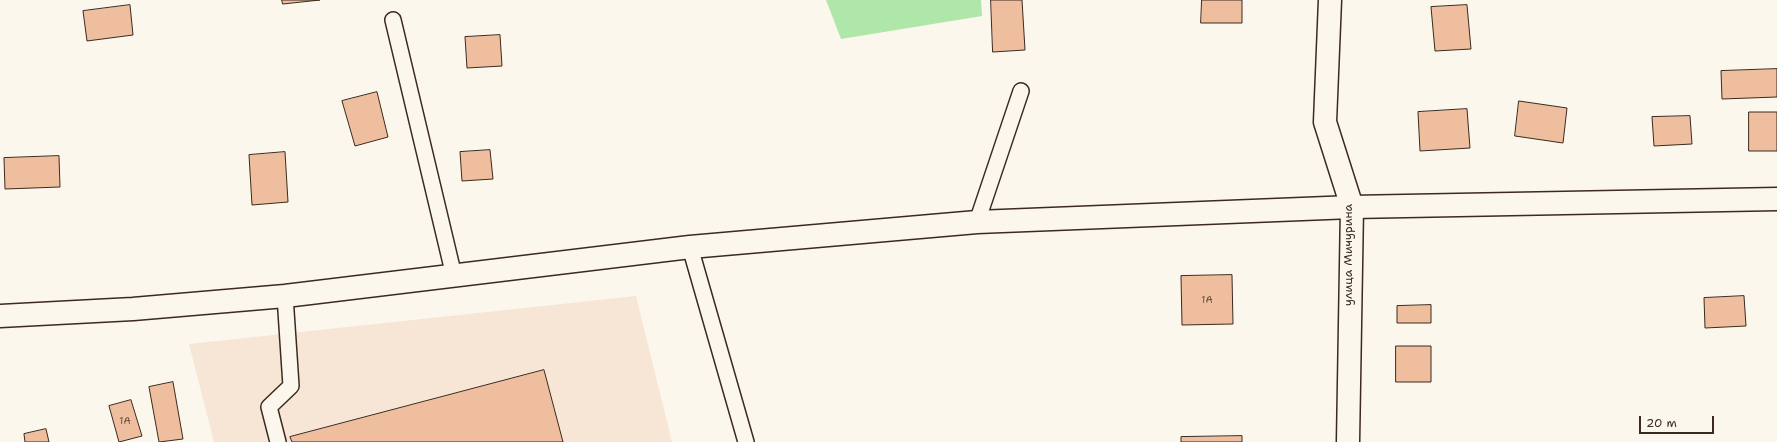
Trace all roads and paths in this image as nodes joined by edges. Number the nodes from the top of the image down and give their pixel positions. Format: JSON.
{"nodes":[{"id":1,"x":1330,"y":0,"type":"edge"},
{"id":2,"x":393,"y":20,"type":"dead end"},
{"id":3,"x":1021,"y":91,"type":"dead end"},
{"id":4,"x":1777,"y":199,"type":"edge"},
{"id":5,"x":1352,"y":206,"type":"junction"},
{"id":6,"x":978,"y":222,"type":"junction"},
{"id":7,"x":690,"y":247,"type":"junction"},
{"id":8,"x":454,"y":276,"type":"junction"},
{"id":9,"x":285,"y":296,"type":"junction"},
{"id":10,"x":0,"y":316,"type":"edge"},
{"id":11,"x":278,"y":442,"type":"edge"},
{"id":12,"x":746,"y":442,"type":"edge"},
{"id":13,"x":1348,"y":442,"type":"edge"}],
"edges":[{"from":1,"to":5,"type":"street","name":"улица Мичурина"},
{"from":2,"to":8,"type":"lane"},
{"from":3,"to":6,"type":"lane"},
{"from":4,"to":5,"type":"street"},
{"from":5,"to":6,"type":"street"},
{"from":5,"to":13,"type":"street","name":"улица Мичурина"},
{"from":6,"to":7,"type":"street"},
{"from":7,"to":8,"type":"street"},
{"from":7,"to":12,"type":"lane"},
{"from":8,"to":9,"type":"street"},
{"from":9,"to":10,"type":"street"},
{"from":9,"to":11,"type":"lane"}]}
